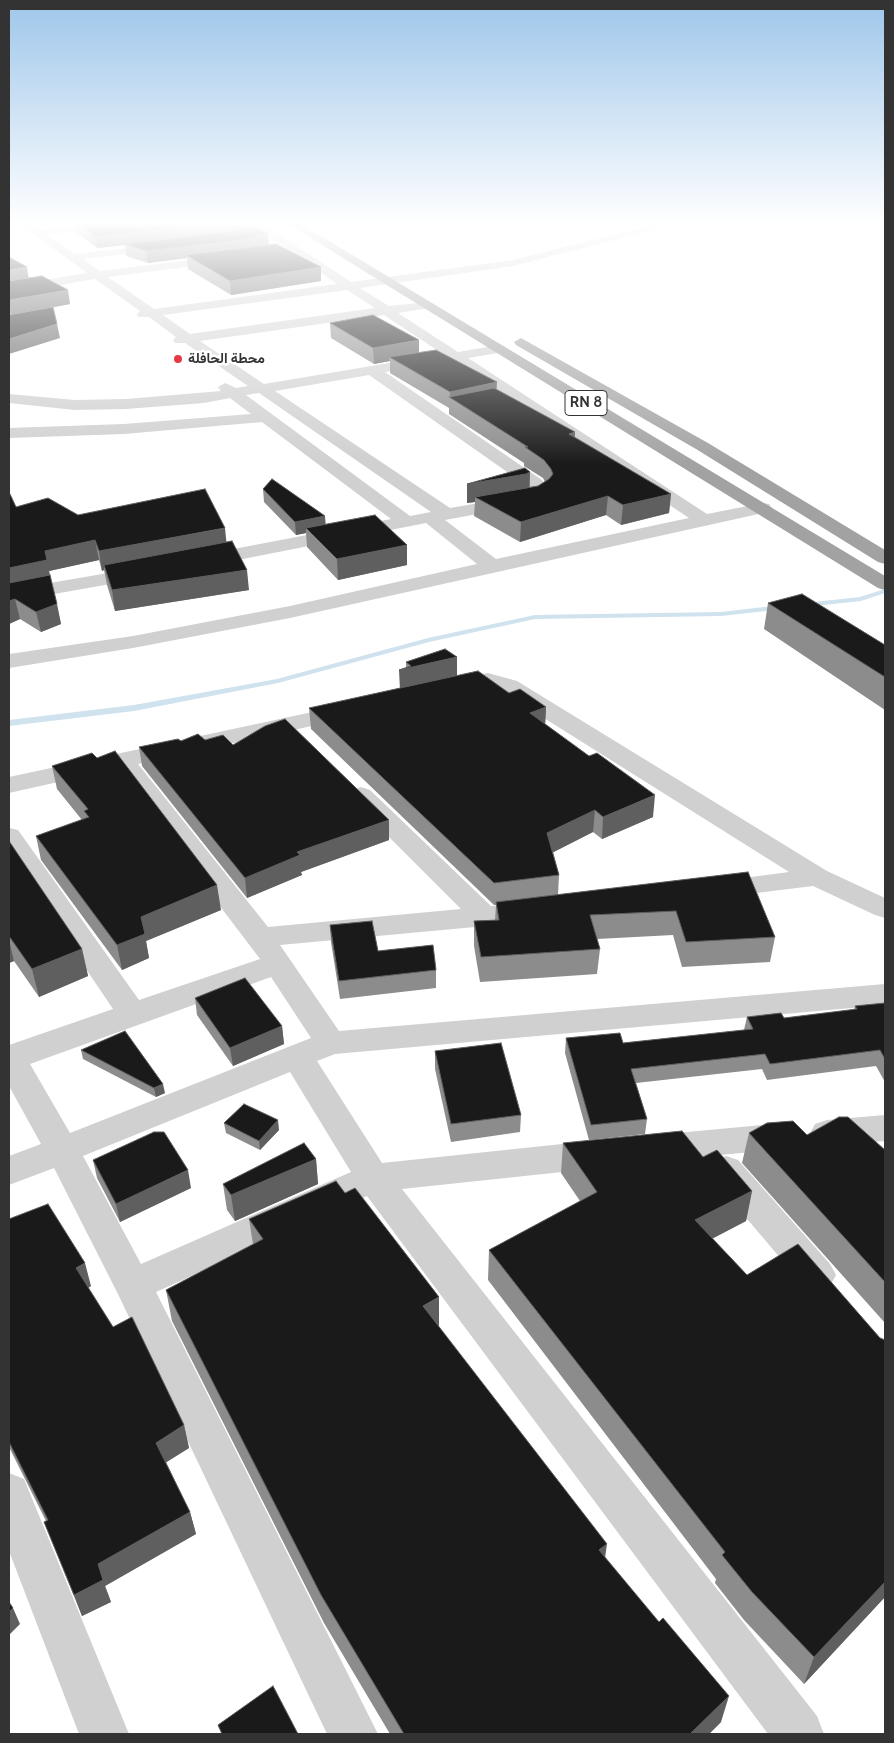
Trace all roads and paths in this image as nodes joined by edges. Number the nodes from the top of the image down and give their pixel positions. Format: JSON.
{"nodes":[{"id":1,"x":137,"y":302,"type":"edge"},
{"id":2,"x":230,"y":302,"type":"edge"},
{"id":3,"x":373,"y":302,"type":"edge"},
{"id":4,"x":421,"y":302,"type":"edge"},
{"id":5,"x":425,"y":305,"type":"junction"},
{"id":6,"x":386,"y":311,"type":"junction"},
{"id":7,"x":152,"y":313,"type":"junction"},
{"id":8,"x":140,"y":326,"type":"dead end"},
{"id":9,"x":510,"y":335,"type":"dead end"},
{"id":10,"x":188,"y":338,"type":"junction"},
{"id":11,"x":172,"y":347,"type":"dead end"},
{"id":12,"x":504,"y":352,"type":"junction"},
{"id":13,"x":459,"y":360,"type":"junction"},
{"id":14,"x":376,"y":373,"type":"junction"},
{"id":15,"x":209,"y":376,"type":"dead end"},
{"id":16,"x":265,"y":391,"type":"junction"},
{"id":17,"x":233,"y":393,"type":"junction"},
{"id":18,"x":16,"y":401,"type":"edge"},
{"id":19,"x":9,"y":410,"type":"edge"},
{"id":20,"x":266,"y":417,"type":"junction"},
{"id":21,"x":9,"y":433,"type":"edge"},
{"id":22,"x":763,"y":508,"type":"junction"},
{"id":23,"x":439,"y":516,"type":"junction"},
{"id":24,"x":705,"y":521,"type":"junction"},
{"id":25,"x":408,"y":523,"type":"junction"},
{"id":26,"x":885,"y":558,"type":"edge"},
{"id":27,"x":183,"y":565,"type":"edge"},
{"id":28,"x":492,"y":566,"type":"junction"},
{"id":29,"x":163,"y":569,"type":"edge"},
{"id":30,"x":885,"y":584,"type":"edge"},
{"id":31,"x":9,"y":596,"type":"edge"},
{"id":32,"x":9,"y":661,"type":"edge"},
{"id":33,"x":434,"y":691,"type":"edge"},
{"id":34,"x":367,"y":707,"type":"edge"},
{"id":35,"x":290,"y":725,"type":"junction"},
{"id":36,"x":311,"y":746,"type":"edge"},
{"id":37,"x":124,"y":761,"type":"junction"},
{"id":38,"x":346,"y":780,"type":"edge"},
{"id":39,"x":9,"y":785,"type":"edge"},
{"id":40,"x":9,"y":836,"type":"edge"},
{"id":41,"x":817,"y":877,"type":"junction"},
{"id":42,"x":690,"y":892,"type":"edge"},
{"id":43,"x":554,"y":908,"type":"edge"},
{"id":44,"x":885,"y":909,"type":"edge"},
{"id":45,"x":486,"y":916,"type":"junction"},
{"id":46,"x":260,"y":937,"type":"junction"},
{"id":47,"x":278,"y":964,"type":"junction"},
{"id":48,"x":885,"y":994,"type":"edge"},
{"id":49,"x":132,"y":1014,"type":"junction"},
{"id":50,"x":314,"y":1050,"type":"junction"},
{"id":51,"x":10,"y":1058,"type":"edge"},
{"id":52,"x":881,"y":1134,"type":"edge"},
{"id":53,"x":702,"y":1143,"type":"junction"},
{"id":54,"x":62,"y":1150,"type":"junction"},
{"id":55,"x":9,"y":1171,"type":"edge"},
{"id":56,"x":373,"y":1178,"type":"junction"},
{"id":57,"x":133,"y":1285,"type":"junction"},
{"id":58,"x":839,"y":1301,"type":"edge"},
{"id":59,"x":9,"y":1494,"type":"edge"},
{"id":60,"x":104,"y":1734,"type":"edge"},
{"id":61,"x":353,"y":1734,"type":"edge"},
{"id":62,"x":799,"y":1734,"type":"edge"}],
"edges":[{"from":1,"to":7,"type":"street"},
{"from":2,"to":7,"type":"street"},
{"from":3,"to":6,"type":"street"},
{"from":4,"to":5,"type":"highway","number":"RN 8"},
{"from":5,"to":6,"type":"street"},
{"from":5,"to":12,"type":"highway","number":"RN 8"},
{"from":6,"to":10,"type":"street"},
{"from":6,"to":13,"type":"street"},
{"from":7,"to":8,"type":"street"},
{"from":7,"to":10,"type":"street"},
{"from":9,"to":26,"type":"highway","number":"RN 8"},
{"from":10,"to":11,"type":"street"},
{"from":10,"to":16,"type":"street"},
{"from":12,"to":13,"type":"street"},
{"from":12,"to":22,"type":"highway","number":"RN 8"},
{"from":13,"to":14,"type":"street"},
{"from":13,"to":24,"type":"street"},
{"from":14,"to":16,"type":"street"},
{"from":14,"to":23,"type":"street"},
{"from":15,"to":17,"type":"street"},
{"from":16,"to":17,"type":"street"},
{"from":16,"to":23,"type":"street"},
{"from":17,"to":18,"type":"street"},
{"from":17,"to":20,"type":"street"},
{"from":18,"to":19,"type":"street"},
{"from":20,"to":21,"type":"street"},
{"from":20,"to":25,"type":"street"},
{"from":22,"to":24,"type":"street"},
{"from":22,"to":30,"type":"highway","number":"RN 8"},
{"from":23,"to":25,"type":"street"},
{"from":23,"to":28,"type":"street"},
{"from":24,"to":28,"type":"street"},
{"from":25,"to":27,"type":"street"},
{"from":28,"to":32,"type":"street"},
{"from":29,"to":31,"type":"street"},
{"from":33,"to":41,"type":"street"},
{"from":34,"to":35,"type":"street"},
{"from":35,"to":36,"type":"street"},
{"from":35,"to":37,"type":"street"},
{"from":37,"to":39,"type":"street"},
{"from":37,"to":46,"type":"street"},
{"from":38,"to":45,"type":"street"},
{"from":40,"to":49,"type":"street"},
{"from":41,"to":42,"type":"street"},
{"from":41,"to":44,"type":"street"},
{"from":43,"to":45,"type":"street"},
{"from":45,"to":46,"type":"street"},
{"from":46,"to":47,"type":"street"},
{"from":47,"to":49,"type":"street"},
{"from":47,"to":50,"type":"street"},
{"from":48,"to":50,"type":"street"},
{"from":49,"to":51,"type":"street"},
{"from":50,"to":54,"type":"street"},
{"from":50,"to":56,"type":"street"},
{"from":51,"to":54,"type":"street"},
{"from":52,"to":53,"type":"street"},
{"from":53,"to":56,"type":"street"},
{"from":53,"to":58,"type":"street"},
{"from":54,"to":55,"type":"street"},
{"from":54,"to":57,"type":"street"},
{"from":56,"to":57,"type":"street"},
{"from":56,"to":62,"type":"street"},
{"from":57,"to":61,"type":"street"},
{"from":59,"to":60,"type":"street"}]}
